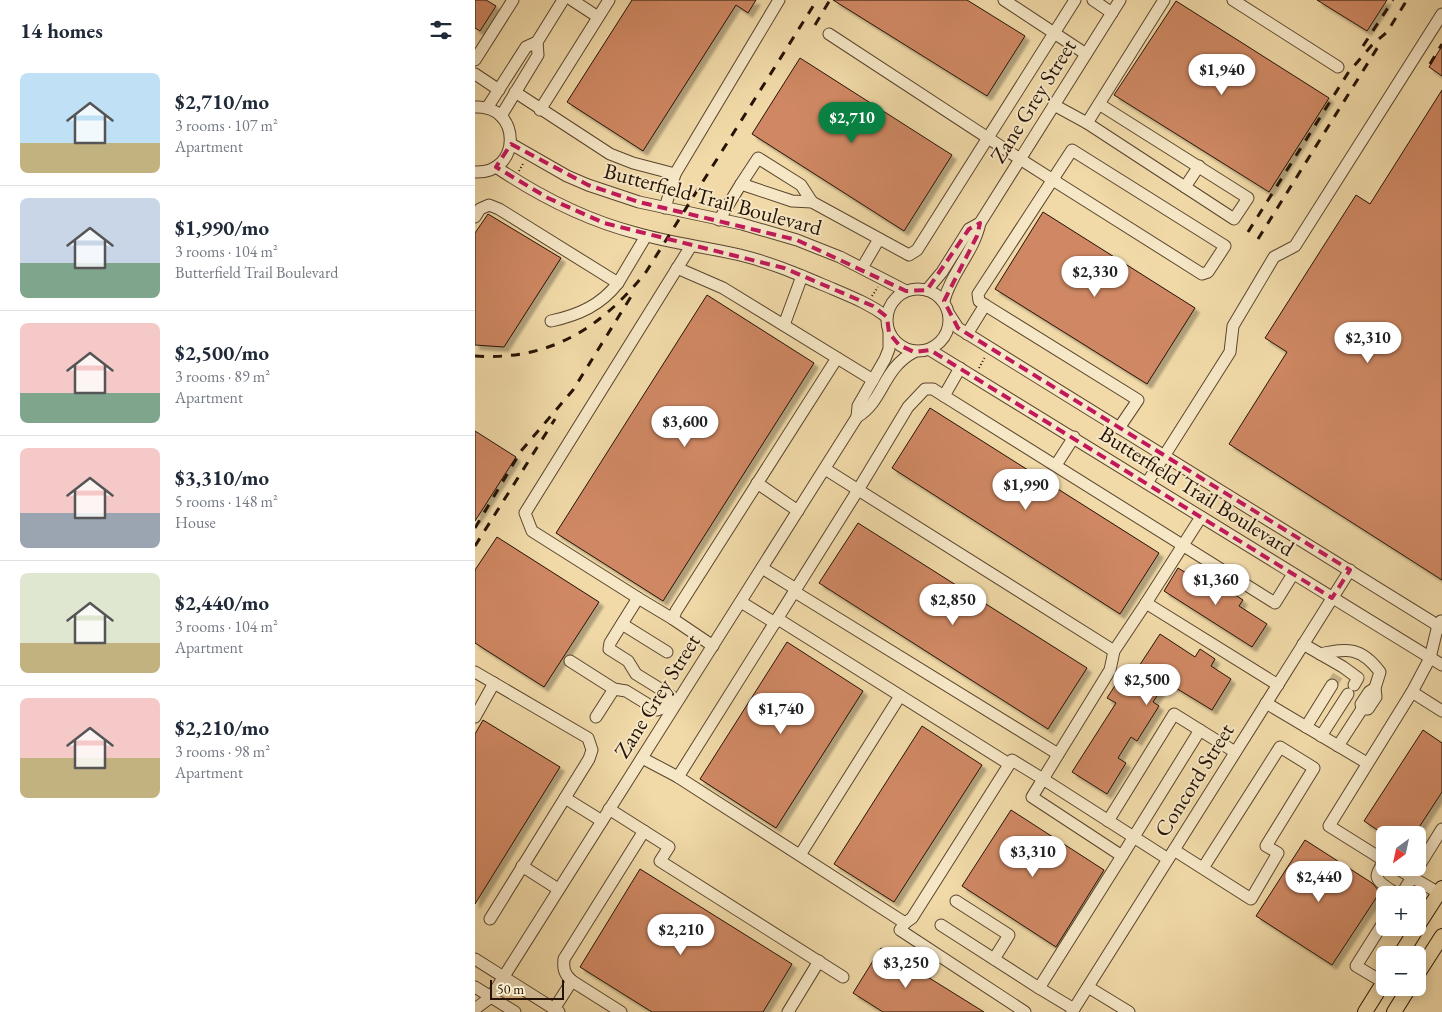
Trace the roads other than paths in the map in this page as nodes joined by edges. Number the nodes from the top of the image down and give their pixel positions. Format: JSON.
{"nodes":[{"id":1,"x":513,"y":0,"type":"edge"},
{"id":2,"x":563,"y":0,"type":"edge"},
{"id":3,"x":572,"y":0,"type":"edge"},
{"id":4,"x":609,"y":0,"type":"edge"},
{"id":5,"x":779,"y":0,"type":"edge"},
{"id":6,"x":1004,"y":0,"type":"edge"},
{"id":7,"x":1075,"y":0,"type":"edge"},
{"id":8,"x":1093,"y":0,"type":"edge"},
{"id":9,"x":1120,"y":0,"type":"edge"},
{"id":10,"x":1164,"y":0,"type":"edge"},
{"id":11,"x":1233,"y":0,"type":"edge"},
{"id":12,"x":1112,"y":13,"type":"junction"},
{"id":13,"x":1442,"y":14,"type":"edge"},
{"id":14,"x":598,"y":17,"type":"junction"},
{"id":15,"x":1055,"y":32,"type":"junction"},
{"id":16,"x":829,"y":34,"type":"dead end"},
{"id":17,"x":537,"y":42,"type":"junction"},
{"id":18,"x":1086,"y":54,"type":"junction"},
{"id":19,"x":475,"y":60,"type":"edge"},
{"id":20,"x":1338,"y":67,"type":"dead end"},
{"id":21,"x":475,"y":74,"type":"edge"},
{"id":22,"x":499,"y":90,"type":"junction"},
{"id":23,"x":515,"y":92,"type":"junction"},
{"id":24,"x":1099,"y":104,"type":"junction"},
{"id":25,"x":1054,"y":105,"type":"junction"},
{"id":26,"x":475,"y":107,"type":"edge"},
{"id":27,"x":487,"y":108,"type":"junction"},
{"id":28,"x":540,"y":110,"type":"junction"},
{"id":29,"x":501,"y":116,"type":"junction"},
{"id":30,"x":1087,"y":124,"type":"junction"},
{"id":31,"x":989,"y":137,"type":"junction"},
{"id":32,"x":511,"y":144,"type":"junction"},
{"id":33,"x":1020,"y":159,"type":"junction"},
{"id":34,"x":1199,"y":166,"type":"junction"},
{"id":35,"x":496,"y":167,"type":"junction"},
{"id":36,"x":475,"y":172,"type":"edge"},
{"id":37,"x":675,"y":174,"type":"junction"},
{"id":38,"x":1053,"y":180,"type":"junction"},
{"id":39,"x":741,"y":184,"type":"junction"},
{"id":40,"x":1185,"y":187,"type":"junction"},
{"id":41,"x":812,"y":202,"type":"junction"},
{"id":42,"x":665,"y":208,"type":"junction"},
{"id":43,"x":475,"y":216,"type":"edge"},
{"id":44,"x":719,"y":220,"type":"junction"},
{"id":45,"x":980,"y":223,"type":"junction"},
{"id":46,"x":647,"y":236,"type":"junction"},
{"id":47,"x":879,"y":239,"type":"junction"},
{"id":48,"x":691,"y":246,"type":"junction"},
{"id":49,"x":677,"y":268,"type":"junction"},
{"id":50,"x":862,"y":268,"type":"junction"},
{"id":51,"x":801,"y":276,"type":"junction"},
{"id":52,"x":619,"y":283,"type":"junction"},
{"id":53,"x":927,"y":290,"type":"junction"},
{"id":54,"x":906,"y":291,"type":"junction"},
{"id":55,"x":944,"y":301,"type":"junction"},
{"id":56,"x":985,"y":305,"type":"junction"},
{"id":57,"x":949,"y":314,"type":"junction"},
{"id":58,"x":887,"y":317,"type":"junction"},
{"id":59,"x":551,"y":321,"type":"dead end"},
{"id":60,"x":784,"y":325,"type":"junction"},
{"id":61,"x":889,"y":333,"type":"junction"},
{"id":62,"x":967,"y":334,"type":"junction"},
{"id":63,"x":930,"y":350,"type":"junction"},
{"id":64,"x":914,"y":352,"type":"junction"},
{"id":65,"x":837,"y":358,"type":"junction"},
{"id":66,"x":960,"y":368,"type":"junction"},
{"id":67,"x":873,"y":380,"type":"junction"},
{"id":68,"x":944,"y":396,"type":"junction"},
{"id":69,"x":857,"y":417,"type":"junction"},
{"id":70,"x":1119,"y":428,"type":"junction"},
{"id":71,"x":1074,"y":438,"type":"junction"},
{"id":72,"x":1163,"y":456,"type":"junction"},
{"id":73,"x":1056,"y":466,"type":"junction"},
{"id":74,"x":825,"y":469,"type":"junction"},
{"id":75,"x":757,"y":483,"type":"junction"},
{"id":76,"x":1147,"y":483,"type":"junction"},
{"id":77,"x":859,"y":490,"type":"junction"},
{"id":78,"x":798,"y":511,"type":"junction"},
{"id":79,"x":1201,"y":517,"type":"junction"},
{"id":80,"x":1183,"y":545,"type":"junction"},
{"id":81,"x":762,"y":568,"type":"junction"},
{"id":82,"x":1350,"y":570,"type":"junction"},
{"id":83,"x":1293,"y":574,"type":"junction"},
{"id":84,"x":795,"y":590,"type":"junction"},
{"id":85,"x":638,"y":598,"type":"junction"},
{"id":86,"x":1332,"y":598,"type":"junction"},
{"id":87,"x":741,"y":602,"type":"junction"},
{"id":88,"x":1146,"y":602,"type":"junction"},
{"id":89,"x":673,"y":618,"type":"junction"},
{"id":90,"x":776,"y":621,"type":"junction"},
{"id":91,"x":622,"y":624,"type":"junction"},
{"id":92,"x":1441,"y":624,"type":"edge"},
{"id":93,"x":1303,"y":644,"type":"junction"},
{"id":94,"x":713,"y":646,"type":"junction"},
{"id":95,"x":1114,"y":651,"type":"junction"},
{"id":96,"x":667,"y":652,"type":"dead end"},
{"id":97,"x":1320,"y":654,"type":"junction"},
{"id":98,"x":1430,"y":658,"type":"junction"},
{"id":99,"x":570,"y":661,"type":"dead end"},
{"id":100,"x":1442,"y":665,"type":"edge"},
{"id":101,"x":475,"y":672,"type":"edge"},
{"id":102,"x":637,"y":674,"type":"junction"},
{"id":103,"x":1338,"y":676,"type":"junction"},
{"id":104,"x":495,"y":683,"type":"junction"},
{"id":105,"x":1277,"y":684,"type":"junction"},
{"id":106,"x":614,"y":689,"type":"junction"},
{"id":107,"x":626,"y":691,"type":"junction"},
{"id":108,"x":1412,"y":692,"type":"junction"},
{"id":109,"x":900,"y":696,"type":"junction"},
{"id":110,"x":1266,"y":703,"type":"junction"},
{"id":111,"x":669,"y":709,"type":"junction"},
{"id":112,"x":1442,"y":711,"type":"edge"},
{"id":113,"x":475,"y":717,"type":"edge"},
{"id":114,"x":596,"y":717,"type":"dead end"},
{"id":115,"x":1306,"y":727,"type":"junction"},
{"id":116,"x":1201,"y":730,"type":"junction"},
{"id":117,"x":1321,"y":736,"type":"junction"},
{"id":118,"x":1338,"y":746,"type":"junction"},
{"id":119,"x":1235,"y":752,"type":"junction"},
{"id":120,"x":1059,"y":754,"type":"junction"},
{"id":121,"x":642,"y":758,"type":"junction"},
{"id":122,"x":1367,"y":763,"type":"junction"},
{"id":123,"x":1009,"y":764,"type":"junction"},
{"id":124,"x":678,"y":777,"type":"junction"},
{"id":125,"x":1043,"y":779,"type":"junction"},
{"id":126,"x":565,"y":798,"type":"junction"},
{"id":127,"x":609,"y":809,"type":"junction"},
{"id":128,"x":602,"y":821,"type":"junction"},
{"id":129,"x":1108,"y":821,"type":"junction"},
{"id":130,"x":1442,"y":829,"type":"edge"},
{"id":131,"x":644,"y":831,"type":"junction"},
{"id":132,"x":1134,"y":837,"type":"junction"},
{"id":133,"x":1171,"y":854,"type":"junction"},
{"id":134,"x":800,"y":855,"type":"junction"},
{"id":135,"x":1376,"y":855,"type":"edge"},
{"id":136,"x":1122,"y":856,"type":"junction"},
{"id":137,"x":522,"y":866,"type":"junction"},
{"id":138,"x":1203,"y":868,"type":"junction"},
{"id":139,"x":1378,"y":876,"type":"edge"},
{"id":140,"x":1412,"y":877,"type":"junction"},
{"id":141,"x":1385,"y":886,"type":"edge"},
{"id":142,"x":1406,"y":886,"type":"edge"},
{"id":143,"x":559,"y":890,"type":"junction"},
{"id":144,"x":1440,"y":890,"type":"edge"},
{"id":145,"x":956,"y":901,"type":"dead end"},
{"id":146,"x":1426,"y":905,"type":"edge"},
{"id":147,"x":490,"y":919,"type":"dead end"},
{"id":148,"x":905,"y":922,"type":"junction"},
{"id":149,"x":941,"y":925,"type":"dead end"},
{"id":150,"x":1376,"y":935,"type":"edge"},
{"id":151,"x":1442,"y":936,"type":"edge"},
{"id":152,"x":475,"y":959,"type":"edge"},
{"id":153,"x":994,"y":959,"type":"junction"},
{"id":154,"x":1426,"y":960,"type":"edge"},
{"id":155,"x":819,"y":962,"type":"junction"},
{"id":156,"x":503,"y":977,"type":"junction"},
{"id":157,"x":843,"y":977,"type":"dead end"},
{"id":158,"x":1376,"y":977,"type":"edge"},
{"id":159,"x":571,"y":981,"type":"junction"},
{"id":160,"x":475,"y":987,"type":"edge"},
{"id":161,"x":1088,"y":987,"type":"junction"},
{"id":162,"x":1039,"y":988,"type":"junction"},
{"id":163,"x":1376,"y":994,"type":"edge"},
{"id":164,"x":1404,"y":996,"type":"edge"},
{"id":165,"x":491,"y":997,"type":"junction"},
{"id":166,"x":475,"y":1009,"type":"edge"},
{"id":167,"x":1121,"y":1010,"type":"edge"},
{"id":168,"x":556,"y":1011,"type":"edge"},
{"id":169,"x":1023,"y":1011,"type":"edge"},
{"id":170,"x":1073,"y":1011,"type":"edge"},
{"id":171,"x":515,"y":1012,"type":"edge"},
{"id":172,"x":621,"y":1012,"type":"edge"},
{"id":173,"x":788,"y":1012,"type":"edge"},
{"id":174,"x":1365,"y":1012,"type":"edge"},
{"id":175,"x":1394,"y":1012,"type":"edge"}],
"edges":[{"from":1,"to":19,"type":"street"},
{"from":2,"to":17,"type":"street"},
{"from":3,"to":14,"type":"street"},
{"from":4,"to":14,"type":"street"},
{"from":5,"to":37,"type":"street"},
{"from":6,"to":15,"type":"street"},
{"from":7,"to":15,"type":"street"},
{"from":8,"to":12,"type":"street"},
{"from":9,"to":12,"type":"street","name":"Zane Grey Street"},
{"from":10,"to":24,"type":"street"},
{"from":11,"to":20,"type":"street"},
{"from":12,"to":18,"type":"street","name":"Zane Grey Street"},
{"from":13,"to":72,"type":"street"},
{"from":14,"to":28,"type":"street"},
{"from":15,"to":18,"type":"street"},
{"from":15,"to":31,"type":"street"},
{"from":16,"to":31,"type":"street"},
{"from":17,"to":22,"type":"street"},
{"from":17,"to":23,"type":"street"},
{"from":18,"to":25,"type":"street","name":"Zane Grey Street"},
{"from":21,"to":22,"type":"street"},
{"from":22,"to":27,"type":"street"},
{"from":23,"to":28,"type":"street"},
{"from":23,"to":29,"type":"street"},
{"from":24,"to":30,"type":"street"},
{"from":24,"to":34,"type":"street"},
{"from":25,"to":30,"type":"street"},
{"from":25,"to":33,"type":"street","name":"Zane Grey Street"},
{"from":26,"to":27,"type":"street"},
{"from":27,"to":29,"type":"street"},
{"from":28,"to":37,"type":"street"},
{"from":29,"to":32,"type":"street"},
{"from":30,"to":40,"type":"street"},
{"from":31,"to":33,"type":"street"},
{"from":31,"to":47,"type":"street"},
{"from":32,"to":35,"type":"street"},
{"from":32,"to":42,"type":"street","name":"Butterfield Trail Boulevard"},
{"from":33,"to":38,"type":"street"},
{"from":33,"to":45,"type":"street","name":"Zane Grey Street"},
{"from":34,"to":40,"type":"street"},
{"from":34,"to":40,"type":"street"},
{"from":35,"to":36,"type":"street"},
{"from":35,"to":46,"type":"street"},
{"from":37,"to":42,"type":"street"},
{"from":38,"to":38,"type":"street"},
{"from":38,"to":56,"type":"street"},
{"from":39,"to":41,"type":"street"},
{"from":39,"to":41,"type":"street"},
{"from":39,"to":44,"type":"street"},
{"from":41,"to":47,"type":"street"},
{"from":42,"to":44,"type":"street","name":"Butterfield Trail Boulevard"},
{"from":43,"to":52,"type":"street"},
{"from":44,"to":50,"type":"street","name":"Butterfield Trail Boulevard"},
{"from":45,"to":53,"type":"street","name":"Zane Grey Street"},
{"from":45,"to":55,"type":"street","name":"Zane Grey Street"},
{"from":46,"to":48,"type":"street"},
{"from":46,"to":52,"type":"street"},
{"from":47,"to":50,"type":"street"},
{"from":48,"to":49,"type":"street"},
{"from":48,"to":51,"type":"street"},
{"from":49,"to":60,"type":"street"},
{"from":49,"to":85,"type":"street"},
{"from":50,"to":54,"type":"street","name":"Butterfield Trail Boulevard"},
{"from":51,"to":58,"type":"street"},
{"from":51,"to":60,"type":"street"},
{"from":52,"to":59,"type":"street"},
{"from":53,"to":54,"type":"street"},
{"from":53,"to":55,"type":"street"},
{"from":54,"to":58,"type":"street"},
{"from":55,"to":57,"type":"street"},
{"from":56,"to":62,"type":"street"},
{"from":56,"to":70,"type":"street"},
{"from":57,"to":62,"type":"street","name":"Butterfield Trail Boulevard"},
{"from":57,"to":63,"type":"street"},
{"from":58,"to":61,"type":"street"},
{"from":60,"to":65,"type":"street"},
{"from":61,"to":64,"type":"street"},
{"from":61,"to":67,"type":"street","name":"Zane Grey Street"},
{"from":62,"to":70,"type":"street","name":"Butterfield Trail Boulevard"},
{"from":63,"to":64,"type":"street"},
{"from":63,"to":66,"type":"street","name":"Butterfield Trail Boulevard"},
{"from":64,"to":69,"type":"street","name":"Zane Grey Street"},
{"from":65,"to":67,"type":"street"},
{"from":65,"to":75,"type":"street"},
{"from":66,"to":68,"type":"street"},
{"from":66,"to":71,"type":"street","name":"Butterfield Trail Boulevard"},
{"from":67,"to":69,"type":"street","name":"Zane Grey Street"},
{"from":68,"to":73,"type":"street"},
{"from":68,"to":77,"type":"street"},
{"from":69,"to":74,"type":"street","name":"Zane Grey Street"},
{"from":70,"to":72,"type":"street","name":"Butterfield Trail Boulevard"},
{"from":71,"to":73,"type":"street"},
{"from":71,"to":76,"type":"street","name":"Butterfield Trail Boulevard"},
{"from":72,"to":76,"type":"street"},
{"from":72,"to":82,"type":"street","name":"Butterfield Trail Boulevard"},
{"from":73,"to":80,"type":"street"},
{"from":74,"to":77,"type":"street"},
{"from":74,"to":78,"type":"street","name":"Zane Grey Street"},
{"from":75,"to":78,"type":"street"},
{"from":75,"to":89,"type":"street"},
{"from":76,"to":79,"type":"street","name":"Butterfield Trail Boulevard"},
{"from":77,"to":84,"type":"street"},
{"from":77,"to":95,"type":"street"},
{"from":78,"to":81,"type":"street","name":"Zane Grey Street"},
{"from":79,"to":80,"type":"street"},
{"from":79,"to":83,"type":"street","name":"Butterfield Trail Boulevard"},
{"from":80,"to":83,"type":"street"},
{"from":80,"to":88,"type":"street"},
{"from":81,"to":84,"type":"street"},
{"from":81,"to":87,"type":"street","name":"Zane Grey Street"},
{"from":82,"to":86,"type":"street","name":"Concord Street"},
{"from":82,"to":92,"type":"street","name":"Butterfield Trail Boulevard"},
{"from":83,"to":86,"type":"street","name":"Butterfield Trail Boulevard"},
{"from":84,"to":90,"type":"street"},
{"from":84,"to":120,"type":"street"},
{"from":85,"to":89,"type":"street"},
{"from":85,"to":91,"type":"street"},
{"from":86,"to":93,"type":"street","name":"Concord Street"},
{"from":86,"to":98,"type":"street","name":"Butterfield Trail Boulevard"},
{"from":87,"to":90,"type":"street"},
{"from":87,"to":94,"type":"street","name":"Zane Grey Street"},
{"from":88,"to":95,"type":"street"},
{"from":88,"to":105,"type":"street"},
{"from":89,"to":94,"type":"street"},
{"from":90,"to":109,"type":"street"},
{"from":90,"to":124,"type":"street"},
{"from":91,"to":96,"type":"street"},
{"from":91,"to":102,"type":"street"},
{"from":92,"to":98,"type":"street"},
{"from":93,"to":97,"type":"street"},
{"from":93,"to":105,"type":"street","name":"Concord Street"},
{"from":94,"to":111,"type":"street","name":"Zane Grey Street"},
{"from":95,"to":120,"type":"street"},
{"from":97,"to":103,"type":"street"},
{"from":97,"to":118,"type":"street"},
{"from":98,"to":100,"type":"street","name":"Butterfield Trail Boulevard"},
{"from":98,"to":108,"type":"street"},
{"from":99,"to":106,"type":"street"},
{"from":101,"to":104,"type":"street"},
{"from":102,"to":107,"type":"street"},
{"from":102,"to":111,"type":"street"},
{"from":103,"to":115,"type":"street"},
{"from":103,"to":117,"type":"street"},
{"from":104,"to":113,"type":"street"},
{"from":104,"to":126,"type":"street"},
{"from":105,"to":110,"type":"street","name":"Concord Street"},
{"from":106,"to":107,"type":"street"},
{"from":106,"to":114,"type":"street"},
{"from":107,"to":111,"type":"street"},
{"from":108,"to":112,"type":"street"},
{"from":108,"to":122,"type":"street"},
{"from":109,"to":123,"type":"street"},
{"from":109,"to":134,"type":"street"},
{"from":110,"to":115,"type":"street"},
{"from":110,"to":119,"type":"street","name":"Concord Street"},
{"from":111,"to":121,"type":"street","name":"Zane Grey Street"},
{"from":115,"to":117,"type":"street"},
{"from":116,"to":119,"type":"street"},
{"from":116,"to":129,"type":"street"},
{"from":116,"to":132,"type":"street"},
{"from":117,"to":118,"type":"street"},
{"from":118,"to":122,"type":"street"},
{"from":119,"to":133,"type":"street","name":"Concord Street"},
{"from":120,"to":125,"type":"street"},
{"from":121,"to":124,"type":"street"},
{"from":121,"to":127,"type":"street","name":"Zane Grey Street"},
{"from":122,"to":135,"type":"street"},
{"from":123,"to":125,"type":"street"},
{"from":123,"to":148,"type":"street"},
{"from":124,"to":134,"type":"street"},
{"from":125,"to":129,"type":"street"},
{"from":125,"to":136,"type":"street"},
{"from":126,"to":128,"type":"street"},
{"from":126,"to":137,"type":"street"},
{"from":127,"to":128,"type":"street","name":"Zane Grey Street"},
{"from":127,"to":131,"type":"street"},
{"from":128,"to":143,"type":"street","name":"Zane Grey Street"},
{"from":129,"to":132,"type":"street"},
{"from":130,"to":140,"type":"street"},
{"from":131,"to":155,"type":"street"},
{"from":131,"to":159,"type":"street"},
{"from":132,"to":133,"type":"street"},
{"from":132,"to":136,"type":"street"},
{"from":133,"to":138,"type":"street"},
{"from":133,"to":161,"type":"street","name":"Concord Street"},
{"from":134,"to":148,"type":"street"},
{"from":136,"to":162,"type":"street"},
{"from":137,"to":143,"type":"street"},
{"from":137,"to":147,"type":"street"},
{"from":138,"to":138,"type":"street"},
{"from":139,"to":141,"type":"street"},
{"from":140,"to":142,"type":"street"},
{"from":140,"to":144,"type":"street"},
{"from":143,"to":156,"type":"street","name":"Zane Grey Street"},
{"from":144,"to":146,"type":"main road"},
{"from":145,"to":153,"type":"street"},
{"from":148,"to":169,"type":"street"},
{"from":149,"to":153,"type":"street"},
{"from":150,"to":158,"type":"street"},
{"from":151,"to":154,"type":"main road"},
{"from":152,"to":156,"type":"street"},
{"from":153,"to":162,"type":"street"},
{"from":155,"to":157,"type":"street"},
{"from":155,"to":173,"type":"street"},
{"from":156,"to":165,"type":"street","name":"Zane Grey Street"},
{"from":156,"to":168,"type":"street"},
{"from":159,"to":168,"type":"street"},
{"from":159,"to":172,"type":"street"},
{"from":160,"to":165,"type":"street"},
{"from":161,"to":167,"type":"street"},
{"from":161,"to":170,"type":"street","name":"Concord Street"},
{"from":162,"to":170,"type":"street"},
{"from":163,"to":174,"type":"main road"},
{"from":164,"to":175,"type":"main road"},
{"from":165,"to":166,"type":"street"},
{"from":165,"to":171,"type":"street"}]}
